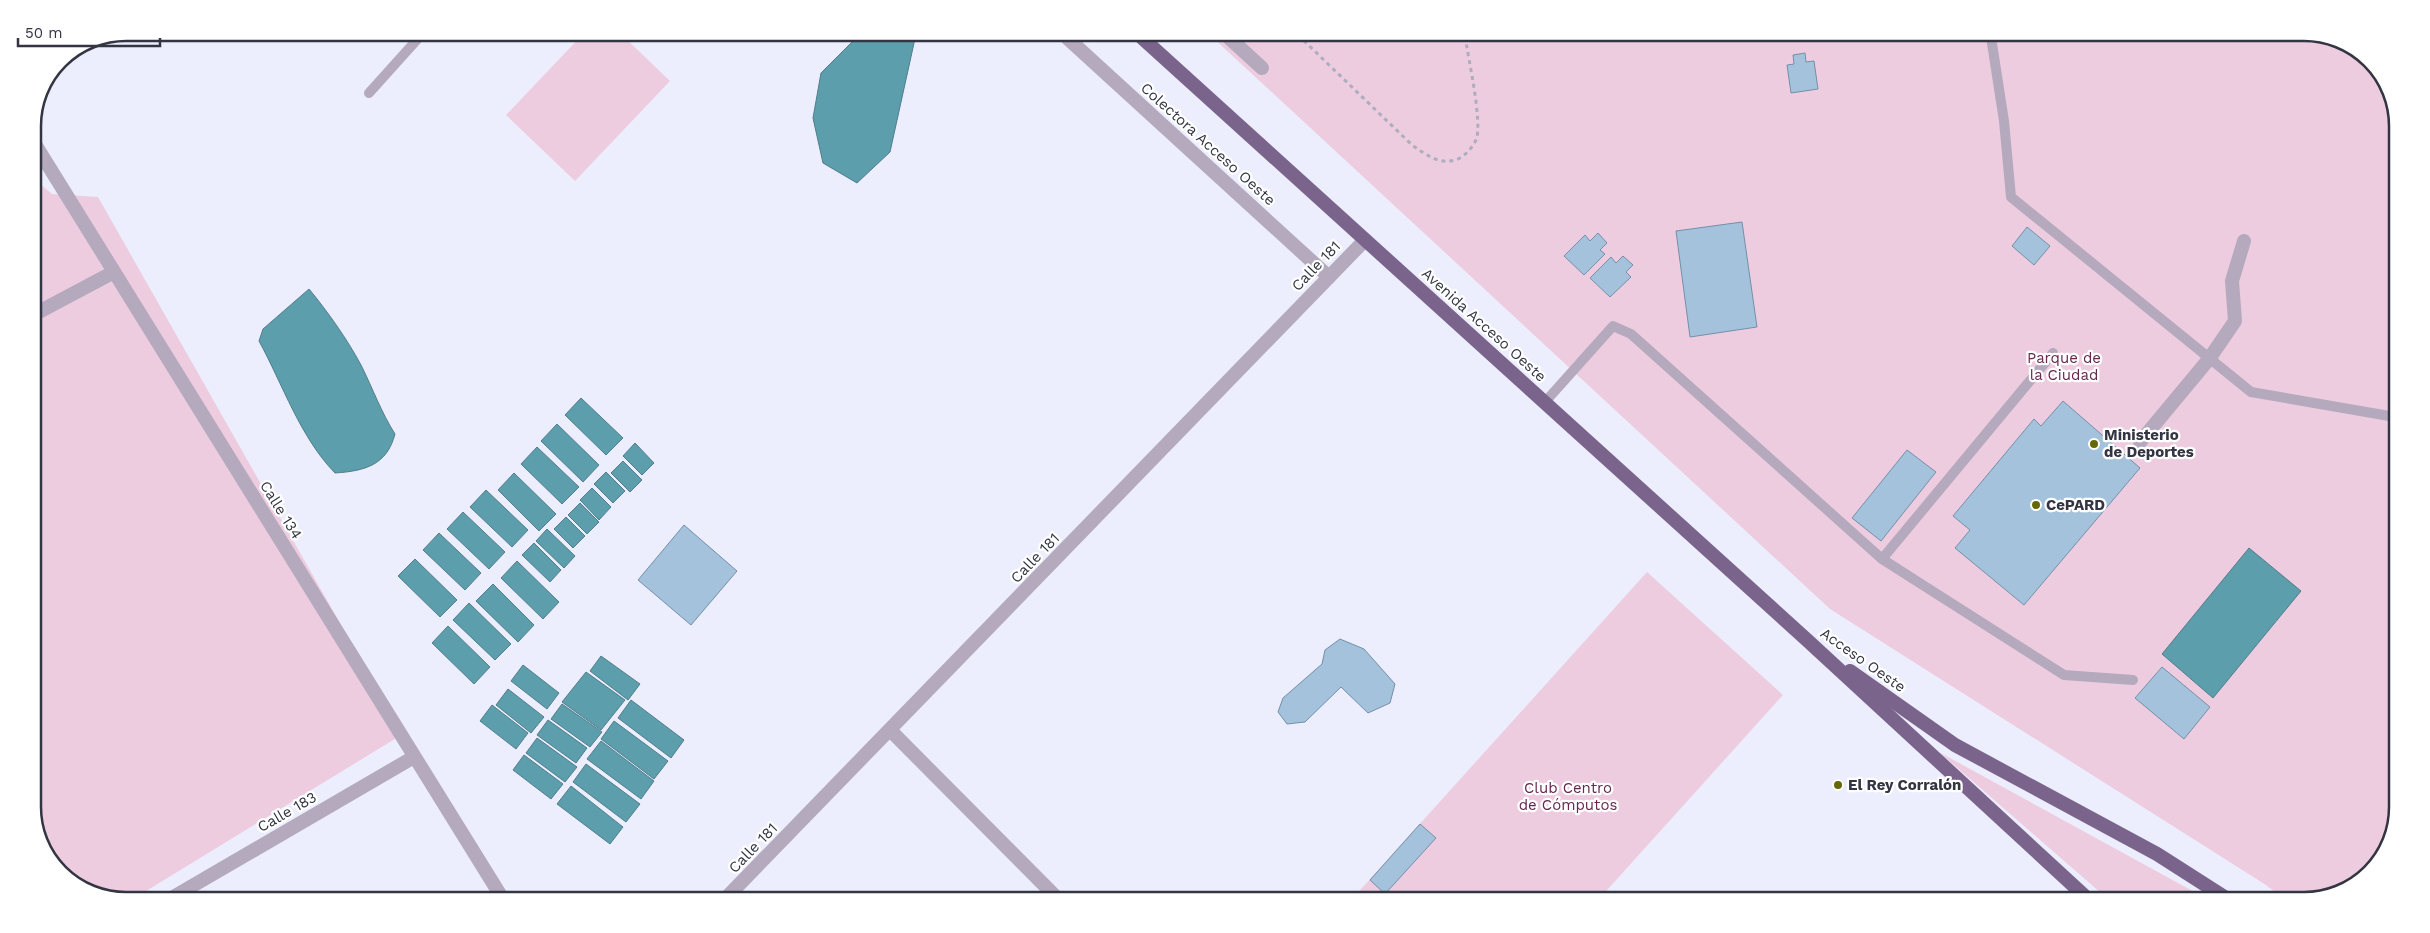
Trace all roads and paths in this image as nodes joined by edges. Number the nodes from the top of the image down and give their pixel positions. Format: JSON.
{"nodes":[{"id":1,"x":416,"y":41,"type":"edge"},
{"id":2,"x":1071,"y":41,"type":"edge"},
{"id":3,"x":1146,"y":41,"type":"edge"},
{"id":4,"x":1233,"y":41,"type":"edge"},
{"id":5,"x":1304,"y":41,"type":"edge"},
{"id":6,"x":1466,"y":41,"type":"edge"},
{"id":7,"x":1992,"y":41,"type":"edge"},
{"id":8,"x":1262,"y":68,"type":"dead end"},
{"id":9,"x":369,"y":93,"type":"dead end"},
{"id":10,"x":41,"y":154,"type":"edge"},
{"id":11,"x":1365,"y":240,"type":"junction"},
{"id":12,"x":2244,"y":241,"type":"dead end"},
{"id":13,"x":114,"y":272,"type":"junction"},
{"id":14,"x":1329,"y":277,"type":"junction"},
{"id":15,"x":41,"y":311,"type":"edge"},
{"id":16,"x":2053,"y":352,"type":"dead end"},
{"id":17,"x":2209,"y":359,"type":"junction"},
{"id":18,"x":1545,"y":402,"type":"junction"},
{"id":19,"x":2389,"y":416,"type":"edge"},
{"id":20,"x":2140,"y":442,"type":"dead end"},
{"id":21,"x":1882,"y":559,"type":"junction"},
{"id":22,"x":1807,"y":640,"type":"junction"},
{"id":23,"x":2133,"y":680,"type":"dead end"},
{"id":24,"x":890,"y":730,"type":"junction"},
{"id":25,"x":414,"y":756,"type":"junction"},
{"id":26,"x":182,"y":892,"type":"edge"},
{"id":27,"x":499,"y":892,"type":"edge"},
{"id":28,"x":732,"y":892,"type":"edge"},
{"id":29,"x":1051,"y":892,"type":"edge"},
{"id":30,"x":2080,"y":892,"type":"edge"},
{"id":31,"x":2216,"y":892,"type":"edge"}],
"edges":[{"from":1,"to":9,"type":"lane"},
{"from":2,"to":14,"type":"street","name":"Colectora Acceso Oeste"},
{"from":3,"to":11,"type":"highway","name":"Avenida Acceso Oeste"},
{"from":4,"to":8,"type":"street"},
{"from":5,"to":6,"type":"path"},
{"from":7,"to":17,"type":"lane"},
{"from":10,"to":13,"type":"street","name":"Calle 134"},
{"from":11,"to":14,"type":"street","name":"Calle 181"},
{"from":11,"to":18,"type":"highway","name":"Avenida Acceso Oeste"},
{"from":12,"to":17,"type":"street"},
{"from":13,"to":15,"type":"street"},
{"from":13,"to":25,"type":"street","name":"Calle 134"},
{"from":14,"to":24,"type":"street","name":"Calle 181"},
{"from":16,"to":21,"type":"lane"},
{"from":17,"to":19,"type":"lane"},
{"from":17,"to":20,"type":"street"},
{"from":18,"to":21,"type":"lane"},
{"from":18,"to":22,"type":"highway","name":"Avenida Acceso Oeste"},
{"from":21,"to":23,"type":"lane"},
{"from":22,"to":30,"type":"highway","name":"Acceso Oeste"},
{"from":22,"to":31,"type":"highway","name":"Acceso Oeste"},
{"from":24,"to":28,"type":"street","name":"Calle 181"},
{"from":24,"to":29,"type":"street"},
{"from":25,"to":26,"type":"street","name":"Calle 183"},
{"from":25,"to":27,"type":"street","name":"Calle 134"}]}
